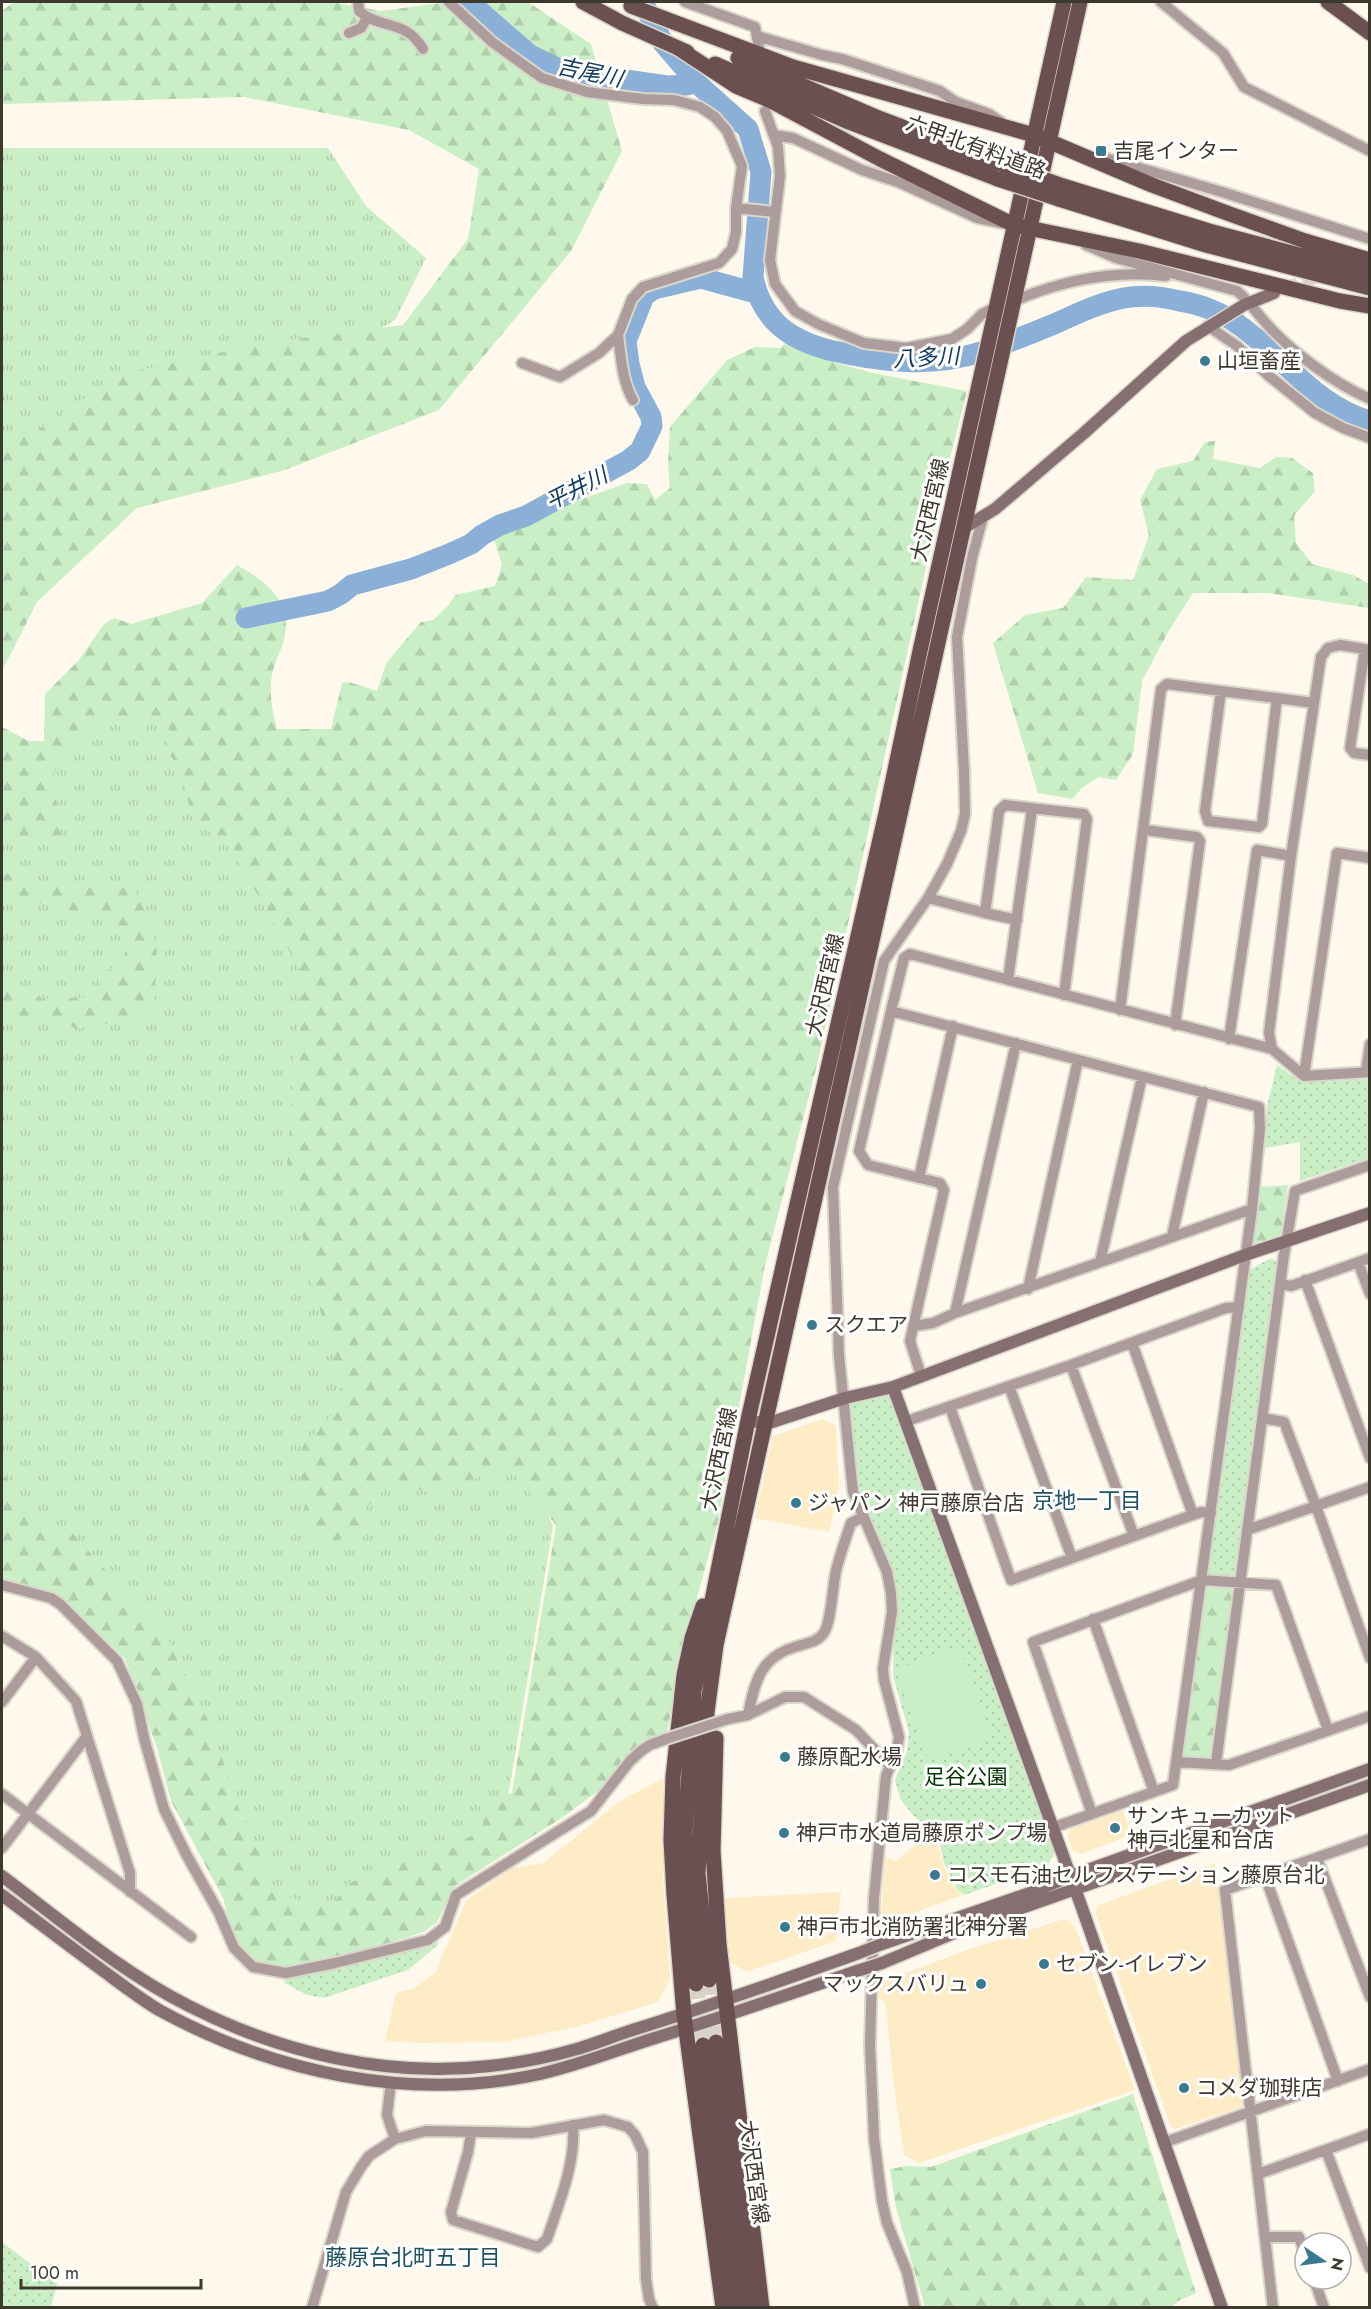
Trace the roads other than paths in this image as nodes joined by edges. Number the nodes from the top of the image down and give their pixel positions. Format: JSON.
{"nodes":[{"id":1,"x":358,"y":2,"type":"edge"},
{"id":2,"x":449,"y":2,"type":"edge"},
{"id":3,"x":583,"y":2,"type":"edge"},
{"id":4,"x":685,"y":2,"type":"edge"},
{"id":5,"x":1064,"y":2,"type":"edge"},
{"id":6,"x":1080,"y":2,"type":"edge"},
{"id":7,"x":1161,"y":2,"type":"edge"},
{"id":8,"x":1328,"y":2,"type":"edge"},
{"id":9,"x":626,"y":4,"type":"edge"},
{"id":10,"x":367,"y":18,"type":"junction"},
{"id":11,"x":350,"y":33,"type":"dead end"},
{"id":12,"x":1370,"y":33,"type":"edge"},
{"id":13,"x":678,"y":48,"type":"junction"},
{"id":14,"x":423,"y":49,"type":"dead end"},
{"id":15,"x":765,"y":111,"type":"dead end"},
{"id":16,"x":1008,"y":126,"type":"junction"},
{"id":17,"x":774,"y":135,"type":"junction"},
{"id":18,"x":1034,"y":135,"type":"junction"},
{"id":19,"x":1050,"y":141,"type":"junction"},
{"id":20,"x":1073,"y":150,"type":"junction"},
{"id":21,"x":1370,"y":151,"type":"edge"},
{"id":22,"x":1000,"y":171,"type":"junction"},
{"id":23,"x":1061,"y":193,"type":"junction"},
{"id":24,"x":737,"y":208,"type":"junction"},
{"id":25,"x":773,"y":212,"type":"junction"},
{"id":26,"x":1014,"y":225,"type":"junction"},
{"id":27,"x":1029,"y":229,"type":"junction"},
{"id":28,"x":1072,"y":239,"type":"junction"},
{"id":29,"x":1370,"y":239,"type":"edge"},
{"id":30,"x":1370,"y":260,"type":"edge"},
{"id":31,"x":1370,"y":274,"type":"edge"},
{"id":32,"x":1200,"y":280,"type":"junction"},
{"id":33,"x":1370,"y":288,"type":"edge"},
{"id":34,"x":1274,"y":293,"type":"tunnel mouth"},
{"id":35,"x":1247,"y":304,"type":"junction"},
{"id":36,"x":1013,"y":306,"type":"junction"},
{"id":37,"x":1370,"y":306,"type":"edge"},
{"id":38,"x":996,"y":307,"type":"junction"},
{"id":39,"x":1208,"y":326,"type":"junction"},
{"id":40,"x":618,"y":335,"type":"junction"},
{"id":41,"x":522,"y":363,"type":"dead end"},
{"id":42,"x":1370,"y":399,"type":"edge"},
{"id":43,"x":633,"y":400,"type":"dead end"},
{"id":44,"x":1370,"y":438,"type":"edge"},
{"id":45,"x":983,"y":518,"type":"junction"},
{"id":46,"x":964,"y":528,"type":"junction"},
{"id":47,"x":1367,"y":650,"type":"edge"},
{"id":48,"x":1221,"y":691,"type":"junction"},
{"id":49,"x":1277,"y":698,"type":"junction"},
{"id":50,"x":1314,"y":703,"type":"junction"},
{"id":51,"x":1370,"y":755,"type":"edge"},
{"id":52,"x":1032,"y":809,"type":"junction"},
{"id":53,"x":1144,"y":830,"type":"junction"},
{"id":54,"x":1292,"y":856,"type":"junction"},
{"id":55,"x":1370,"y":858,"type":"edge"},
{"id":56,"x":928,"y":898,"type":"junction"},
{"id":57,"x":985,"y":913,"type":"junction"},
{"id":58,"x":1017,"y":920,"type":"junction"},
{"id":59,"x":1008,"y":980,"type":"junction"},
{"id":60,"x":1064,"y":995,"type":"junction"},
{"id":61,"x":1120,"y":1010,"type":"junction"},
{"id":62,"x":891,"y":1011,"type":"junction"},
{"id":63,"x":1176,"y":1024,"type":"junction"},
{"id":64,"x":953,"y":1026,"type":"junction"},
{"id":65,"x":1229,"y":1039,"type":"junction"},
{"id":66,"x":1016,"y":1043,"type":"junction"},
{"id":67,"x":1370,"y":1044,"type":"edge"},
{"id":68,"x":1272,"y":1049,"type":"junction"},
{"id":69,"x":1078,"y":1060,"type":"junction"},
{"id":70,"x":1368,"y":1072,"type":"edge"},
{"id":71,"x":1304,"y":1076,"type":"junction"},
{"id":72,"x":1142,"y":1077,"type":"junction"},
{"id":73,"x":1204,"y":1092,"type":"junction"},
{"id":74,"x":1370,"y":1165,"type":"edge"},
{"id":75,"x":919,"y":1178,"type":"junction"},
{"id":76,"x":1252,"y":1209,"type":"junction"},
{"id":77,"x":1370,"y":1213,"type":"edge"},
{"id":78,"x":1172,"y":1236,"type":"junction"},
{"id":79,"x":1286,"y":1242,"type":"junction"},
{"id":80,"x":1245,"y":1255,"type":"junction"},
{"id":81,"x":1370,"y":1258,"type":"edge"},
{"id":82,"x":1100,"y":1262,"type":"junction"},
{"id":83,"x":1358,"y":1262,"type":"junction"},
{"id":84,"x":1305,"y":1280,"type":"junction"},
{"id":85,"x":1281,"y":1284,"type":"junction"},
{"id":86,"x":1028,"y":1289,"type":"junction"},
{"id":87,"x":1370,"y":1294,"type":"edge"},
{"id":88,"x":1239,"y":1307,"type":"junction"},
{"id":89,"x":955,"y":1313,"type":"junction"},
{"id":90,"x":914,"y":1326,"type":"junction"},
{"id":91,"x":1132,"y":1343,"type":"junction"},
{"id":92,"x":1071,"y":1365,"type":"junction"},
{"id":93,"x":921,"y":1376,"type":"junction"},
{"id":94,"x":1009,"y":1386,"type":"junction"},
{"id":95,"x":893,"y":1387,"type":"junction"},
{"id":96,"x":845,"y":1398,"type":"junction"},
{"id":97,"x":950,"y":1407,"type":"junction"},
{"id":98,"x":1262,"y":1418,"type":"junction"},
{"id":99,"x":748,"y":1420,"type":"junction"},
{"id":100,"x":907,"y":1421,"type":"junction"},
{"id":101,"x":766,"y":1424,"type":"junction"},
{"id":102,"x":1370,"y":1458,"type":"edge"},
{"id":103,"x":1370,"y":1487,"type":"edge"},
{"id":104,"x":1316,"y":1506,"type":"junction"},
{"id":105,"x":1211,"y":1513,"type":"junction"},
{"id":106,"x":1193,"y":1515,"type":"junction"},
{"id":107,"x":863,"y":1517,"type":"junction"},
{"id":108,"x":1247,"y":1530,"type":"junction"},
{"id":109,"x":1134,"y":1536,"type":"junction"},
{"id":110,"x":1072,"y":1558,"type":"junction"},
{"id":111,"x":722,"y":1581,"type":"junction"},
{"id":112,"x":1202,"y":1581,"type":"junction"},
{"id":113,"x":1240,"y":1582,"type":"junction"},
{"id":114,"x":2,"y":1585,"type":"edge"},
{"id":115,"x":1093,"y":1619,"type":"junction"},
{"id":116,"x":2,"y":1636,"type":"edge"},
{"id":117,"x":36,"y":1657,"type":"junction"},
{"id":118,"x":1370,"y":1658,"type":"edge"},
{"id":119,"x":2,"y":1702,"type":"edge"},
{"id":120,"x":748,"y":1715,"type":"junction"},
{"id":121,"x":1370,"y":1716,"type":"edge"},
{"id":122,"x":1328,"y":1730,"type":"junction"},
{"id":123,"x":87,"y":1736,"type":"junction"},
{"id":124,"x":1176,"y":1762,"type":"junction"},
{"id":125,"x":1216,"y":1763,"type":"junction"},
{"id":126,"x":890,"y":1766,"type":"junction"},
{"id":127,"x":1370,"y":1769,"type":"edge"},
{"id":128,"x":1370,"y":1785,"type":"edge"},
{"id":129,"x":1154,"y":1792,"type":"junction"},
{"id":130,"x":2,"y":1794,"type":"edge"},
{"id":131,"x":27,"y":1814,"type":"junction"},
{"id":132,"x":1092,"y":1814,"type":"junction"},
{"id":133,"x":1052,"y":1828,"type":"junction"},
{"id":134,"x":1370,"y":1839,"type":"edge"},
{"id":135,"x":2,"y":1848,"type":"edge"},
{"id":136,"x":1317,"y":1858,"type":"junction"},
{"id":137,"x":2,"y":1876,"type":"edge"},
{"id":138,"x":1071,"y":1876,"type":"junction"},
{"id":139,"x":1265,"y":1876,"type":"junction"},
{"id":140,"x":1076,"y":1890,"type":"junction"},
{"id":141,"x":130,"y":1892,"type":"junction"},
{"id":142,"x":2,"y":1895,"type":"edge"},
{"id":143,"x":191,"y":1937,"type":"dead end"},
{"id":144,"x":702,"y":1982,"type":"tunnel mouth"},
{"id":145,"x":1370,"y":1997,"type":"edge"},
{"id":146,"x":727,"y":2008,"type":"junction"},
{"id":147,"x":685,"y":2022,"type":"junction"},
{"id":148,"x":1370,"y":2069,"type":"edge"},
{"id":149,"x":1338,"y":2081,"type":"junction"},
{"id":150,"x":391,"y":2082,"type":"junction"},
{"id":151,"x":1251,"y":2113,"type":"junction"},
{"id":152,"x":573,"y":2125,"type":"junction"},
{"id":153,"x":471,"y":2133,"type":"junction"},
{"id":154,"x":1370,"y":2134,"type":"edge"},
{"id":155,"x":395,"y":2139,"type":"junction"},
{"id":156,"x":1163,"y":2143,"type":"junction"},
{"id":157,"x":1326,"y":2150,"type":"junction"},
{"id":158,"x":1258,"y":2174,"type":"junction"},
{"id":159,"x":1265,"y":2237,"type":"junction"},
{"id":160,"x":1293,"y":2237,"type":"edge"},
{"id":161,"x":1370,"y":2268,"type":"edge"},
{"id":162,"x":1318,"y":2291,"type":"edge"},
{"id":163,"x":312,"y":2307,"type":"edge"},
{"id":164,"x":652,"y":2307,"type":"edge"},
{"id":165,"x":723,"y":2307,"type":"edge"},
{"id":166,"x":736,"y":2307,"type":"edge"},
{"id":167,"x":751,"y":2307,"type":"edge"},
{"id":168,"x":762,"y":2307,"type":"edge"},
{"id":169,"x":915,"y":2307,"type":"edge"},
{"id":170,"x":1222,"y":2307,"type":"edge"},
{"id":171,"x":1273,"y":2307,"type":"edge"},
{"id":172,"x":1324,"y":2307,"type":"edge"}],
"edges":[{"from":1,"to":10,"type":"street"},
{"from":2,"to":24,"type":"street"},
{"from":3,"to":13,"type":"main road","name":"六甲北有料道路"},
{"from":4,"to":16,"type":"street"},
{"from":5,"to":18,"type":"main road","name":"大沢西宮線"},
{"from":6,"to":19,"type":"main road","name":"大沢西宮線"},
{"from":7,"to":21,"type":"street"},
{"from":8,"to":12,"type":"main road"},
{"from":9,"to":16,"type":"main road"},
{"from":9,"to":22,"type":"main road","name":"六甲北有料道路"},
{"from":10,"to":11,"type":"street"},
{"from":10,"to":14,"type":"street"},
{"from":13,"to":22,"type":"main road","name":"六甲北有料道路"},
{"from":13,"to":26,"type":"main road"},
{"from":15,"to":17,"type":"street"},
{"from":16,"to":18,"type":"main road"},
{"from":17,"to":25,"type":"street"},
{"from":17,"to":26,"type":"street"},
{"from":18,"to":19,"type":"main road"},
{"from":18,"to":26,"type":"main road","name":"大沢西宮線"},
{"from":19,"to":20,"type":"main road"},
{"from":19,"to":27,"type":"main road","name":"大沢西宮線"},
{"from":20,"to":29,"type":"street"},
{"from":20,"to":30,"type":"main road"},
{"from":22,"to":23,"type":"main road","name":"六甲北有料道路","bridge":true},
{"from":23,"to":31,"type":"main road","name":"六甲北有料道路"},
{"from":23,"to":33,"type":"main road","name":"六甲北有料道路"},
{"from":24,"to":25,"type":"street"},
{"from":24,"to":40,"type":"street"},
{"from":25,"to":38,"type":"street"},
{"from":26,"to":27,"type":"main road"},
{"from":26,"to":38,"type":"main road","name":"大沢西宮線"},
{"from":27,"to":28,"type":"main road"},
{"from":27,"to":36,"type":"main road","name":"大沢西宮線"},
{"from":28,"to":32,"type":"street"},
{"from":28,"to":37,"type":"main road"},
{"from":32,"to":35,"type":"street"},
{"from":32,"to":36,"type":"street"},
{"from":34,"to":35,"type":"street"},
{"from":35,"to":39,"type":"street"},
{"from":35,"to":42,"type":"street"},
{"from":36,"to":46,"type":"main road","name":"大沢西宮線"},
{"from":38,"to":99,"type":"main road","name":"大沢西宮線"},
{"from":39,"to":44,"type":"street"},
{"from":39,"to":45,"type":"street"},
{"from":40,"to":41,"type":"street"},
{"from":40,"to":43,"type":"street"},
{"from":45,"to":46,"type":"street"},
{"from":45,"to":56,"type":"street"},
{"from":46,"to":101,"type":"main road","name":"大沢西宮線"},
{"from":47,"to":50,"type":"street"},
{"from":47,"to":51,"type":"street"},
{"from":48,"to":49,"type":"street"},
{"from":48,"to":49,"type":"street"},
{"from":48,"to":53,"type":"street"},
{"from":49,"to":50,"type":"street"},
{"from":50,"to":54,"type":"street"},
{"from":52,"to":57,"type":"street"},
{"from":52,"to":58,"type":"street"},
{"from":52,"to":60,"type":"street"},
{"from":53,"to":61,"type":"street"},
{"from":53,"to":63,"type":"street"},
{"from":54,"to":65,"type":"street"},
{"from":54,"to":68,"type":"street"},
{"from":55,"to":71,"type":"street"},
{"from":56,"to":57,"type":"street"},
{"from":56,"to":96,"type":"street"},
{"from":57,"to":58,"type":"street"},
{"from":58,"to":59,"type":"street"},
{"from":59,"to":60,"type":"street"},
{"from":59,"to":62,"type":"street"},
{"from":60,"to":61,"type":"street"},
{"from":61,"to":63,"type":"street"},
{"from":62,"to":64,"type":"street"},
{"from":62,"to":75,"type":"street"},
{"from":63,"to":65,"type":"street"},
{"from":64,"to":66,"type":"street"},
{"from":64,"to":75,"type":"street"},
{"from":65,"to":68,"type":"street"},
{"from":66,"to":69,"type":"street"},
{"from":66,"to":89,"type":"street"},
{"from":67,"to":70,"type":"street"},
{"from":68,"to":71,"type":"street"},
{"from":69,"to":72,"type":"street"},
{"from":69,"to":86,"type":"street"},
{"from":70,"to":71,"type":"street"},
{"from":72,"to":73,"type":"street"},
{"from":72,"to":82,"type":"street"},
{"from":73,"to":76,"type":"street"},
{"from":73,"to":78,"type":"street"},
{"from":74,"to":79,"type":"street"},
{"from":75,"to":90,"type":"street"},
{"from":76,"to":78,"type":"street"},
{"from":76,"to":80,"type":"street"},
{"from":77,"to":79,"type":"street"},
{"from":78,"to":82,"type":"street"},
{"from":79,"to":80,"type":"street"},
{"from":79,"to":85,"type":"street"},
{"from":80,"to":88,"type":"street"},
{"from":80,"to":93,"type":"street"},
{"from":81,"to":83,"type":"street"},
{"from":82,"to":86,"type":"street"},
{"from":83,"to":84,"type":"street"},
{"from":83,"to":87,"type":"street"},
{"from":84,"to":85,"type":"street"},
{"from":84,"to":102,"type":"street"},
{"from":85,"to":98,"type":"street"},
{"from":86,"to":89,"type":"street"},
{"from":88,"to":91,"type":"street"},
{"from":88,"to":105,"type":"street"},
{"from":89,"to":90,"type":"street"},
{"from":90,"to":93,"type":"street"},
{"from":91,"to":92,"type":"street"},
{"from":91,"to":106,"type":"street"},
{"from":92,"to":94,"type":"street"},
{"from":92,"to":109,"type":"street"},
{"from":93,"to":95,"type":"street"},
{"from":94,"to":97,"type":"street"},
{"from":94,"to":110,"type":"street"},
{"from":95,"to":96,"type":"street"},
{"from":95,"to":100,"type":"street"},
{"from":96,"to":101,"type":"street"},
{"from":96,"to":107,"type":"street"},
{"from":97,"to":100,"type":"street"},
{"from":97,"to":110,"type":"street"},
{"from":98,"to":104,"type":"street"},
{"from":98,"to":108,"type":"street"},
{"from":99,"to":101,"type":"street"},
{"from":99,"to":111,"type":"main road","name":"大沢西宮線"},
{"from":100,"to":133,"type":"street"},
{"from":101,"to":111,"type":"main road","name":"大沢西宮線"},
{"from":103,"to":104,"type":"street"},
{"from":104,"to":108,"type":"street"},
{"from":104,"to":118,"type":"street"},
{"from":105,"to":106,"type":"street"},
{"from":105,"to":112,"type":"street"},
{"from":106,"to":109,"type":"street"},
{"from":107,"to":120,"type":"street"},
{"from":107,"to":126,"type":"street"},
{"from":108,"to":113,"type":"street"},
{"from":109,"to":110,"type":"street"},
{"from":111,"to":144,"type":"main road","name":"大沢西宮線"},
{"from":111,"to":146,"type":"main road"},
{"from":111,"to":147,"type":"main road"},
{"from":112,"to":113,"type":"street"},
{"from":112,"to":115,"type":"street"},
{"from":112,"to":124,"type":"street"},
{"from":113,"to":122,"type":"street"},
{"from":113,"to":125,"type":"street"},
{"from":114,"to":120,"type":"street","bridge":true},
{"from":115,"to":129,"type":"street"},
{"from":115,"to":132,"type":"street"},
{"from":116,"to":117,"type":"street"},
{"from":117,"to":119,"type":"street"},
{"from":117,"to":123,"type":"street"},
{"from":120,"to":126,"type":"street"},
{"from":121,"to":122,"type":"street"},
{"from":122,"to":125,"type":"street"},
{"from":123,"to":131,"type":"street"},
{"from":123,"to":141,"type":"street"},
{"from":124,"to":125,"type":"street"},
{"from":124,"to":129,"type":"street"},
{"from":126,"to":169,"type":"street"},
{"from":127,"to":138,"type":"street"},
{"from":128,"to":140,"type":"street"},
{"from":129,"to":132,"type":"street"},
{"from":130,"to":131,"type":"street"},
{"from":131,"to":135,"type":"street"},
{"from":131,"to":141,"type":"street"},
{"from":132,"to":133,"type":"street"},
{"from":133,"to":138,"type":"street"},
{"from":134,"to":136,"type":"street"},
{"from":136,"to":139,"type":"street"},
{"from":136,"to":145,"type":"street"},
{"from":137,"to":147,"type":"street"},
{"from":138,"to":140,"type":"street"},
{"from":138,"to":146,"type":"street","bridge":true},
{"from":139,"to":149,"type":"street"},
{"from":139,"to":151,"type":"street"},
{"from":140,"to":146,"type":"street","bridge":true},
{"from":140,"to":156,"type":"street"},
{"from":141,"to":143,"type":"street"},
{"from":142,"to":150,"type":"street"},
{"from":146,"to":147,"type":"street"},
{"from":146,"to":168,"type":"main road"},
{"from":147,"to":150,"type":"street"},
{"from":147,"to":165,"type":"main road"},
{"from":148,"to":149,"type":"street"},
{"from":149,"to":151,"type":"street"},
{"from":150,"to":155,"type":"street"},
{"from":151,"to":156,"type":"street"},
{"from":151,"to":158,"type":"street"},
{"from":152,"to":153,"type":"street"},
{"from":152,"to":153,"type":"street"},
{"from":152,"to":164,"type":"street"},
{"from":153,"to":155,"type":"street"},
{"from":154,"to":157,"type":"street"},
{"from":155,"to":163,"type":"street"},
{"from":156,"to":170,"type":"street"},
{"from":157,"to":158,"type":"street"},
{"from":157,"to":161,"type":"street"},
{"from":158,"to":159,"type":"street"},
{"from":159,"to":160,"type":"street"},
{"from":159,"to":171,"type":"street"},
{"from":162,"to":172,"type":"street"},
{"from":166,"to":167,"type":"main road","name":"大沢西宮線"}]}
